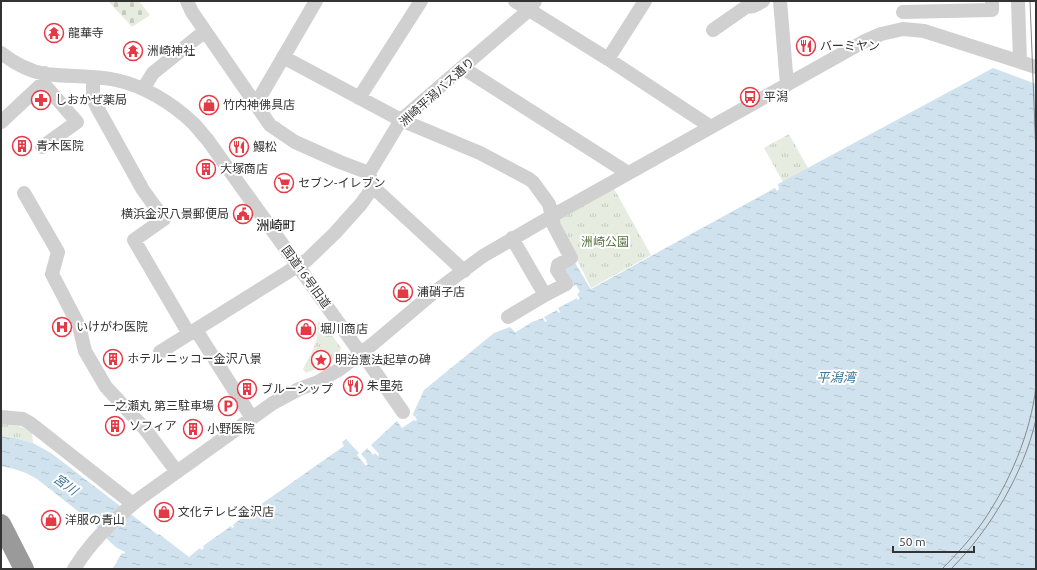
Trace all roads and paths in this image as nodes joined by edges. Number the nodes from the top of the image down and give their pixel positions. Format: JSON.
{"nodes":[{"id":1,"x":316,"y":1,"type":"edge"},
{"id":2,"x":421,"y":1,"type":"edge"},
{"id":3,"x":515,"y":1,"type":"edge"},
{"id":4,"x":645,"y":1,"type":"edge"},
{"id":5,"x":763,"y":1,"type":"edge"},
{"id":6,"x":780,"y":1,"type":"edge"},
{"id":7,"x":992,"y":1,"type":"edge"},
{"id":8,"x":1018,"y":1,"type":"edge"},
{"id":9,"x":193,"y":5,"type":"edge"},
{"id":10,"x":532,"y":6,"type":"edge"},
{"id":11,"x":902,"y":7,"type":"edge"},
{"id":12,"x":903,"y":29,"type":"junction"},
{"id":13,"x":713,"y":30,"type":"dead end"},
{"id":14,"x":205,"y":31,"type":"junction"},
{"id":15,"x":1,"y":53,"type":"edge"},
{"id":16,"x":283,"y":57,"type":"junction"},
{"id":17,"x":608,"y":59,"type":"junction"},
{"id":18,"x":1020,"y":62,"type":"junction"},
{"id":19,"x":1036,"y":67,"type":"edge"},
{"id":20,"x":462,"y":68,"type":"junction"},
{"id":21,"x":93,"y":77,"type":"junction"},
{"id":22,"x":44,"y":78,"type":"junction"},
{"id":23,"x":787,"y":85,"type":"junction"},
{"id":24,"x":143,"y":89,"type":"junction"},
{"id":25,"x":359,"y":98,"type":"junction"},
{"id":26,"x":256,"y":104,"type":"junction"},
{"id":27,"x":401,"y":120,"type":"junction"},
{"id":28,"x":1,"y":122,"type":"edge"},
{"id":29,"x":711,"y":127,"type":"junction"},
{"id":30,"x":42,"y":147,"type":"dead end"},
{"id":31,"x":369,"y":173,"type":"junction"},
{"id":32,"x":628,"y":173,"type":"junction"},
{"id":33,"x":372,"y":187,"type":"junction"},
{"id":34,"x":24,"y":193,"type":"dead end"},
{"id":35,"x":552,"y":216,"type":"junction"},
{"id":36,"x":512,"y":238,"type":"junction"},
{"id":37,"x":298,"y":266,"type":"junction"},
{"id":38,"x":464,"y":271,"type":"junction"},
{"id":39,"x":545,"y":295,"type":"junction"},
{"id":40,"x":508,"y":317,"type":"dead end"},
{"id":41,"x":193,"y":332,"type":"junction"},
{"id":42,"x":160,"y":352,"type":"dead end"},
{"id":43,"x":361,"y":354,"type":"junction"},
{"id":44,"x":403,"y":412,"type":"dead end"},
{"id":45,"x":1,"y":417,"type":"edge"},
{"id":46,"x":252,"y":418,"type":"junction"},
{"id":47,"x":177,"y":472,"type":"junction"},
{"id":48,"x":130,"y":506,"type":"junction"},
{"id":49,"x":1,"y":524,"type":"edge"},
{"id":50,"x":1,"y":553,"type":"edge"},
{"id":51,"x":8,"y":569,"type":"edge"},
{"id":52,"x":24,"y":569,"type":"edge"},
{"id":53,"x":74,"y":569,"type":"edge"}],
"edges":[{"from":1,"to":16,"type":"street"},
{"from":2,"to":25,"type":"street"},
{"from":3,"to":10,"type":"street"},
{"from":4,"to":17,"type":"street"},
{"from":5,"to":13,"type":"street"},
{"from":6,"to":23,"type":"street"},
{"from":7,"to":11,"type":"street"},
{"from":8,"to":18,"type":"street"},
{"from":9,"to":14,"type":"street"},
{"from":10,"to":17,"type":"street"},
{"from":10,"to":20,"type":"street","name":"洲崎平潟バス通り"},
{"from":11,"to":12,"type":"street"},
{"from":12,"to":18,"type":"street"},
{"from":12,"to":23,"type":"street"},
{"from":14,"to":24,"type":"street"},
{"from":14,"to":26,"type":"street"},
{"from":15,"to":22,"type":"street","name":"国道16号旧道"},
{"from":16,"to":25,"type":"street"},
{"from":16,"to":26,"type":"street"},
{"from":17,"to":29,"type":"street"},
{"from":18,"to":19,"type":"street"},
{"from":20,"to":27,"type":"street","name":"洲崎平潟バス通り"},
{"from":20,"to":32,"type":"street"},
{"from":21,"to":22,"type":"street","name":"国道16号旧道"},
{"from":21,"to":24,"type":"street","name":"国道16号旧道"},
{"from":21,"to":41,"type":"street"},
{"from":22,"to":28,"type":"street"},
{"from":22,"to":30,"type":"street"},
{"from":23,"to":29,"type":"street"},
{"from":24,"to":37,"type":"street","name":"国道16号旧道"},
{"from":25,"to":27,"type":"street"},
{"from":26,"to":31,"type":"street"},
{"from":27,"to":31,"type":"street","name":"洲崎平潟バス通り"},
{"from":27,"to":35,"type":"street"},
{"from":29,"to":32,"type":"street"},
{"from":31,"to":33,"type":"street"},
{"from":32,"to":35,"type":"street"},
{"from":33,"to":37,"type":"street"},
{"from":33,"to":38,"type":"street"},
{"from":34,"to":47,"type":"street"},
{"from":35,"to":36,"type":"street"},
{"from":35,"to":39,"type":"street"},
{"from":36,"to":38,"type":"street"},
{"from":36,"to":39,"type":"street"},
{"from":37,"to":41,"type":"street"},
{"from":37,"to":43,"type":"street","name":"国道16号旧道"},
{"from":38,"to":43,"type":"street"},
{"from":39,"to":40,"type":"street"},
{"from":41,"to":42,"type":"street"},
{"from":41,"to":46,"type":"street"},
{"from":43,"to":44,"type":"street","name":"国道16号旧道"},
{"from":43,"to":46,"type":"street"},
{"from":45,"to":48,"type":"street"},
{"from":46,"to":47,"type":"street"},
{"from":47,"to":48,"type":"street"},
{"from":48,"to":53,"type":"street"},
{"from":49,"to":52,"type":"highway"},
{"from":50,"to":51,"type":"highway"}]}
